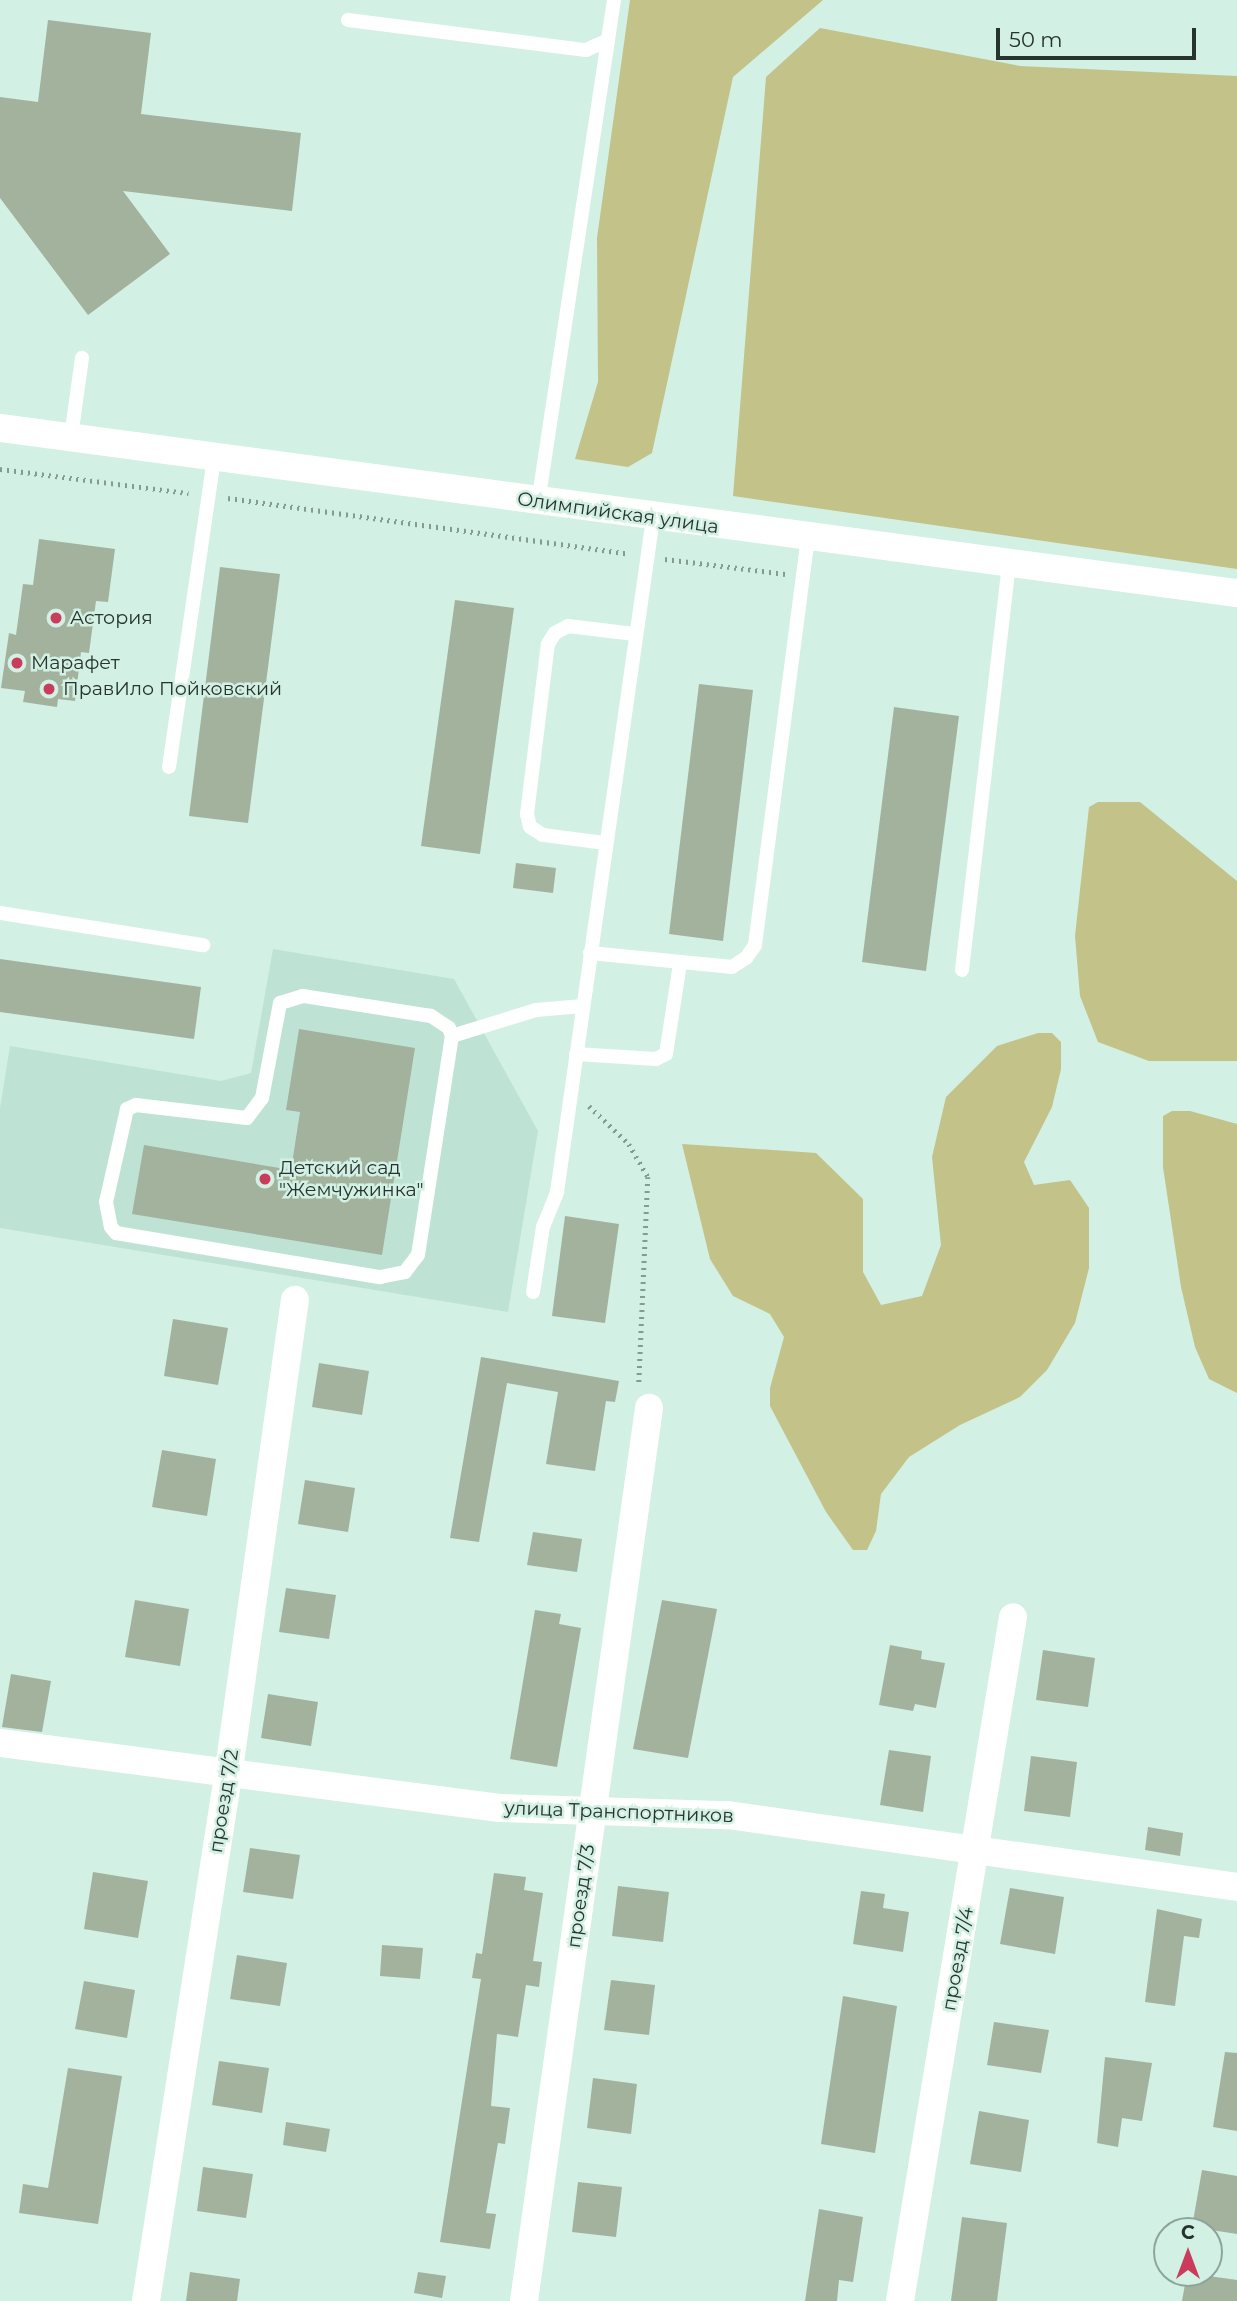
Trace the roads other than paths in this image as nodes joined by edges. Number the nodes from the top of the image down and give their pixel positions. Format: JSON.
{"nodes":[{"id":1,"x":614,"y":0,"type":"edge"},
{"id":2,"x":348,"y":20,"type":"dead end"},
{"id":3,"x":608,"y":40,"type":"junction"},
{"id":4,"x":82,"y":358,"type":"dead end"},
{"id":5,"x":0,"y":428,"type":"edge"},
{"id":6,"x":71,"y":438,"type":"junction"},
{"id":7,"x":214,"y":457,"type":"junction"},
{"id":8,"x":538,"y":503,"type":"junction"},
{"id":9,"x":653,"y":518,"type":"junction"},
{"id":10,"x":808,"y":538,"type":"junction"},
{"id":11,"x":1009,"y":564,"type":"junction"},
{"id":12,"x":1237,"y":593,"type":"edge"},
{"id":13,"x":635,"y":634,"type":"junction"},
{"id":14,"x":169,"y":767,"type":"dead end"},
{"id":15,"x":605,"y":844,"type":"junction"},
{"id":16,"x":0,"y":913,"type":"edge"},
{"id":17,"x":203,"y":944,"type":"dead end"},
{"id":18,"x":590,"y":953,"type":"junction"},
{"id":19,"x":680,"y":964,"type":"junction"},
{"id":20,"x":962,"y":970,"type":"dead end"},
{"id":21,"x":583,"y":1006,"type":"junction"},
{"id":22,"x":452,"y":1036,"type":"junction"},
{"id":23,"x":576,"y":1054,"type":"junction"},
{"id":24,"x":533,"y":1292,"type":"dead end"},
{"id":25,"x":295,"y":1300,"type":"dead end"},
{"id":26,"x":649,"y":1408,"type":"road end"},
{"id":27,"x":1013,"y":1617,"type":"dead end"},
{"id":28,"x":0,"y":1743,"type":"edge"},
{"id":29,"x":228,"y":1776,"type":"junction"},
{"id":30,"x":592,"y":1814,"type":"junction"},
{"id":31,"x":977,"y":1850,"type":"junction"},
{"id":32,"x":1237,"y":1887,"type":"edge"},
{"id":33,"x":146,"y":2301,"type":"edge"},
{"id":34,"x":524,"y":2301,"type":"edge"},
{"id":35,"x":900,"y":2301,"type":"edge"}],
"edges":[{"from":1,"to":3,"type":"lane"},
{"from":2,"to":3,"type":"lane"},
{"from":3,"to":8,"type":"lane"},
{"from":4,"to":6,"type":"lane"},
{"from":5,"to":6,"type":"street","name":"Олимпийская улица"},
{"from":6,"to":7,"type":"street","name":"Олимпийская улица"},
{"from":7,"to":8,"type":"street","name":"Олимпийская улица"},
{"from":7,"to":14,"type":"lane"},
{"from":8,"to":9,"type":"street","name":"Олимпийская улица"},
{"from":9,"to":10,"type":"street","name":"Олимпийская улица"},
{"from":9,"to":13,"type":"lane"},
{"from":10,"to":11,"type":"street","name":"Олимпийская улица"},
{"from":10,"to":19,"type":"lane"},
{"from":11,"to":12,"type":"street","name":"Олимпийская улица"},
{"from":11,"to":20,"type":"lane"},
{"from":13,"to":15,"type":"lane"},
{"from":13,"to":15,"type":"lane"},
{"from":15,"to":18,"type":"lane"},
{"from":16,"to":17,"type":"lane"},
{"from":18,"to":19,"type":"lane"},
{"from":18,"to":21,"type":"lane"},
{"from":19,"to":23,"type":"lane"},
{"from":21,"to":22,"type":"lane"},
{"from":21,"to":23,"type":"lane"},
{"from":22,"to":22,"type":"lane"},
{"from":23,"to":24,"type":"lane"},
{"from":25,"to":29,"type":"street","name":"проезд 7/2"},
{"from":26,"to":30,"type":"street","name":"проезд 7/3"},
{"from":27,"to":31,"type":"street","name":"проезд 7/4"},
{"from":28,"to":29,"type":"street","name":"улица Транспортников"},
{"from":29,"to":30,"type":"street","name":"улица Транспортников"},
{"from":29,"to":33,"type":"street","name":"проезд 7/2"},
{"from":30,"to":31,"type":"street","name":"улица Транспортников"},
{"from":30,"to":34,"type":"street","name":"проезд 7/3"},
{"from":31,"to":32,"type":"street","name":"улица Транспортников"},
{"from":31,"to":35,"type":"street","name":"проезд 7/4"}]}
